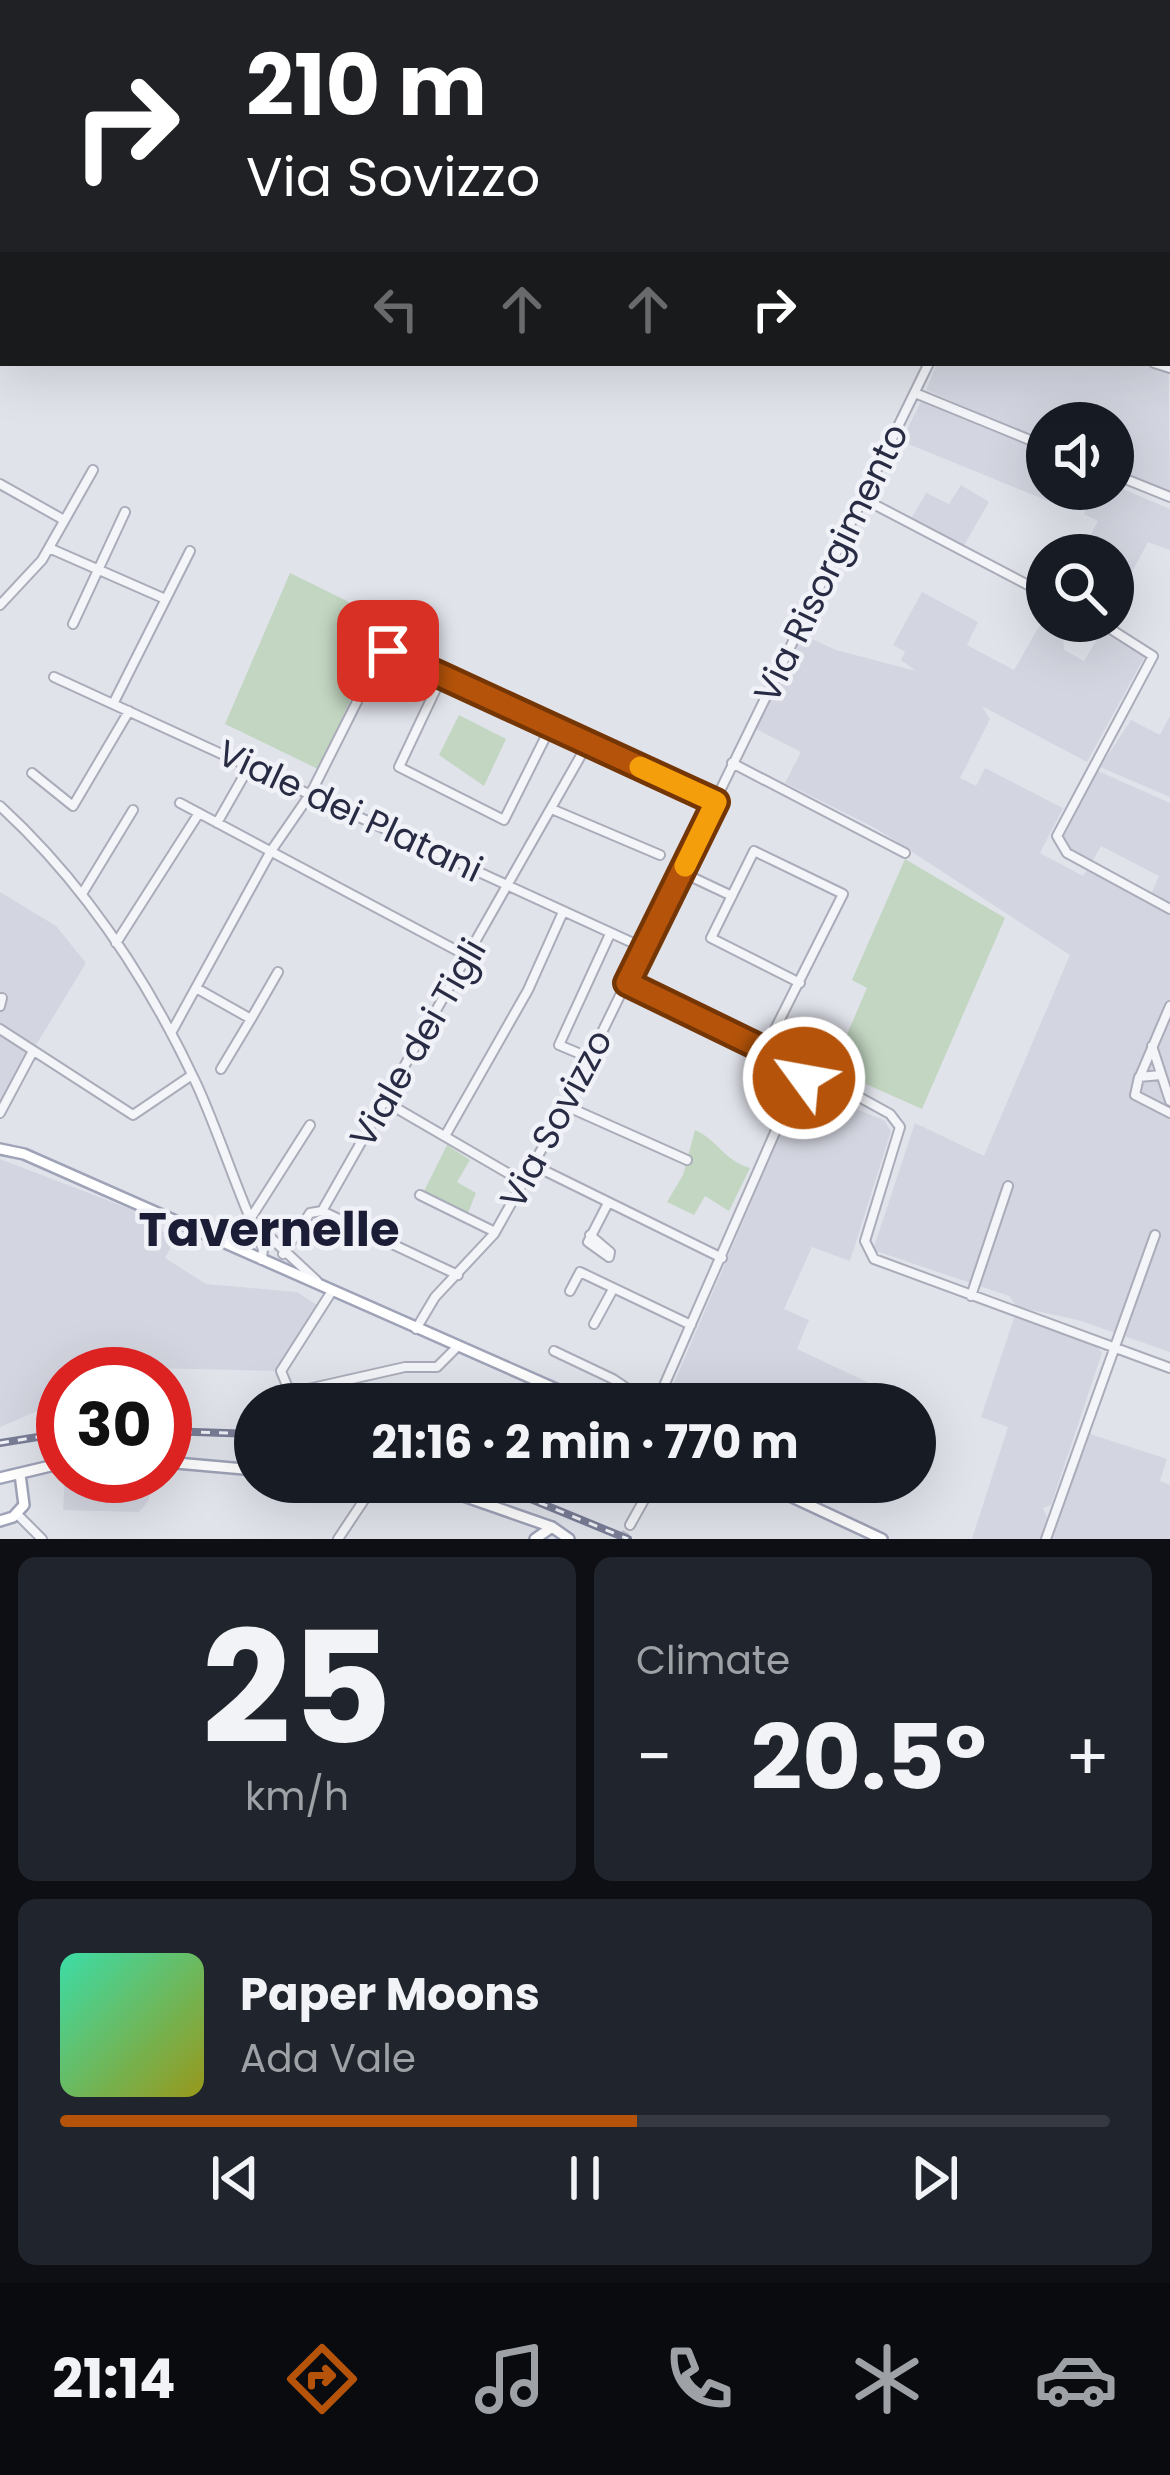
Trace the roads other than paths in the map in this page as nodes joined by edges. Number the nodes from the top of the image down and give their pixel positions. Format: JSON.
{"nodes":[{"id":1,"x":928,"y":366,"type":"edge"},
{"id":2,"x":915,"y":392,"type":"junction"},
{"id":3,"x":1026,"y":438,"type":"edge"},
{"id":4,"x":93,"y":470,"type":"dead end"},
{"id":5,"x":1134,"y":482,"type":"edge"},
{"id":6,"x":0,"y":484,"type":"edge"},
{"id":7,"x":1170,"y":497,"type":"edge"},
{"id":8,"x":862,"y":498,"type":"junction"},
{"id":9,"x":125,"y":512,"type":"dead end"},
{"id":10,"x":64,"y":520,"type":"junction"},
{"id":11,"x":49,"y":548,"type":"junction"},
{"id":12,"x":190,"y":550,"type":"dead end"},
{"id":13,"x":98,"y":568,"type":"junction"},
{"id":14,"x":1026,"y":584,"type":"edge"},
{"id":15,"x":163,"y":598,"type":"junction"},
{"id":16,"x":0,"y":605,"type":"edge"},
{"id":17,"x":73,"y":624,"type":"dead end"},
{"id":18,"x":1131,"y":642,"type":"edge"},
{"id":19,"x":442,"y":676,"type":"junction"},
{"id":20,"x":54,"y":677,"type":"dead end"},
{"id":21,"x":113,"y":704,"type":"junction"},
{"id":22,"x":129,"y":711,"type":"junction"},
{"id":23,"x":551,"y":726,"type":"junction"},
{"id":24,"x":588,"y":743,"type":"junction"},
{"id":25,"x":732,"y":763,"type":"junction"},
{"id":26,"x":250,"y":765,"type":"junction"},
{"id":27,"x":32,"y":773,"type":"dead end"},
{"id":28,"x":311,"y":793,"type":"junction"},
{"id":29,"x":716,"y":802,"type":"junction"},
{"id":30,"x":180,"y":803,"type":"dead end"},
{"id":31,"x":0,"y":806,"type":"edge"},
{"id":32,"x":133,"y":810,"type":"dead end"},
{"id":33,"x":554,"y":810,"type":"junction"},
{"id":34,"x":199,"y":813,"type":"junction"},
{"id":35,"x":217,"y":823,"type":"junction"},
{"id":36,"x":271,"y":851,"type":"junction"},
{"id":37,"x":905,"y":853,"type":"dead end"},
{"id":38,"x":660,"y":855,"type":"dead end"},
{"id":39,"x":682,"y":872,"type":"junction"},
{"id":40,"x":510,"y":885,"type":"junction"},
{"id":41,"x":82,"y":894,"type":"junction"},
{"id":42,"x":732,"y":896,"type":"junction"},
{"id":43,"x":1170,"y":909,"type":"edge"},
{"id":44,"x":563,"y":912,"type":"junction"},
{"id":45,"x":610,"y":934,"type":"junction"},
{"id":46,"x":116,"y":944,"type":"junction"},
{"id":47,"x":644,"y":948,"type":"junction"},
{"id":48,"x":469,"y":957,"type":"junction"},
{"id":49,"x":278,"y":973,"type":"dead end"},
{"id":50,"x":627,"y":983,"type":"junction"},
{"id":51,"x":800,"y":983,"type":"junction"},
{"id":52,"x":196,"y":988,"type":"junction"},
{"id":53,"x":1170,"y":1006,"type":"edge"},
{"id":54,"x":251,"y":1019,"type":"junction"},
{"id":55,"x":0,"y":1029,"type":"edge"},
{"id":56,"x":171,"y":1033,"type":"junction"},
{"id":57,"x":1152,"y":1045,"type":"junction"},
{"id":58,"x":34,"y":1051,"type":"junction"},
{"id":59,"x":763,"y":1053,"type":"junction"},
{"id":60,"x":590,"y":1058,"type":"junction"},
{"id":61,"x":221,"y":1069,"type":"dead end"},
{"id":62,"x":1142,"y":1074,"type":"junction"},
{"id":63,"x":191,"y":1075,"type":"junction"},
{"id":64,"x":805,"y":1075,"type":"junction"},
{"id":65,"x":1161,"y":1075,"type":"junction"},
{"id":66,"x":817,"y":1084,"type":"junction"},
{"id":67,"x":1168,"y":1098,"type":"edge"},
{"id":68,"x":384,"y":1101,"type":"junction"},
{"id":69,"x":566,"y":1106,"type":"junction"},
{"id":70,"x":1153,"y":1106,"type":"junction"},
{"id":71,"x":786,"y":1110,"type":"junction"},
{"id":72,"x":0,"y":1113,"type":"edge"},
{"id":73,"x":1170,"y":1113,"type":"edge"},
{"id":74,"x":310,"y":1125,"type":"dead end"},
{"id":75,"x":445,"y":1136,"type":"junction"},
{"id":76,"x":0,"y":1149,"type":"edge"},
{"id":77,"x":687,"y":1160,"type":"dead end"},
{"id":78,"x":533,"y":1165,"type":"junction"},
{"id":79,"x":523,"y":1182,"type":"junction"},
{"id":80,"x":235,"y":1186,"type":"junction"},
{"id":81,"x":1008,"y":1186,"type":"dead end"},
{"id":82,"x":420,"y":1195,"type":"dead end"},
{"id":83,"x":607,"y":1205,"type":"junction"},
{"id":84,"x":322,"y":1210,"type":"junction"},
{"id":85,"x":252,"y":1216,"type":"junction"},
{"id":86,"x":495,"y":1232,"type":"junction"},
{"id":87,"x":590,"y":1235,"type":"dead end"},
{"id":88,"x":1155,"y":1235,"type":"dead end"},
{"id":89,"x":283,"y":1254,"type":"junction"},
{"id":90,"x":722,"y":1258,"type":"junction"},
{"id":91,"x":262,"y":1260,"type":"junction"},
{"id":92,"x":458,"y":1275,"type":"junction"},
{"id":93,"x":330,"y":1291,"type":"junction"},
{"id":94,"x":570,"y":1291,"type":"dead end"},
{"id":95,"x":612,"y":1291,"type":"junction"},
{"id":96,"x":971,"y":1296,"type":"junction"},
{"id":97,"x":594,"y":1324,"type":"dead end"},
{"id":98,"x":691,"y":1324,"type":"junction"},
{"id":99,"x":416,"y":1329,"type":"junction"},
{"id":100,"x":457,"y":1347,"type":"junction"},
{"id":101,"x":1112,"y":1347,"type":"junction"},
{"id":102,"x":554,"y":1351,"type":"dead end"},
{"id":103,"x":1170,"y":1368,"type":"edge"},
{"id":104,"x":541,"y":1383,"type":"edge"},
{"id":105,"x":619,"y":1383,"type":"edge"},
{"id":106,"x":663,"y":1383,"type":"edge"},
{"id":107,"x":192,"y":1464,"type":"edge"},
{"id":108,"x":234,"y":1468,"type":"edge"},
{"id":109,"x":36,"y":1470,"type":"edge"},
{"id":110,"x":20,"y":1474,"type":"junction"},
{"id":111,"x":0,"y":1478,"type":"edge"},
{"id":112,"x":36,"y":1480,"type":"edge"},
{"id":113,"x":24,"y":1487,"type":"junction"},
{"id":114,"x":362,"y":1503,"type":"edge"},
{"id":115,"x":485,"y":1503,"type":"edge"},
{"id":116,"x":642,"y":1503,"type":"edge"},
{"id":117,"x":805,"y":1503,"type":"edge"},
{"id":118,"x":512,"y":1512,"type":"junction"},
{"id":119,"x":17,"y":1514,"type":"junction"},
{"id":120,"x":0,"y":1521,"type":"edge"},
{"id":121,"x":630,"y":1525,"type":"tunnel mouth"},
{"id":122,"x":552,"y":1527,"type":"junction"},
{"id":123,"x":569,"y":1537,"type":"edge"},
{"id":124,"x":42,"y":1539,"type":"edge"},
{"id":125,"x":338,"y":1539,"type":"edge"},
{"id":126,"x":532,"y":1539,"type":"edge"},
{"id":127,"x":882,"y":1539,"type":"edge"},
{"id":128,"x":1046,"y":1539,"type":"edge"}],
"edges":[{"from":1,"to":2,"type":"street","name":"Via Risorgimento"},
{"from":2,"to":3,"type":"street"},
{"from":2,"to":8,"type":"street","name":"Via Risorgimento"},
{"from":4,"to":10,"type":"street"},
{"from":5,"to":7,"type":"street"},
{"from":6,"to":10,"type":"street"},
{"from":8,"to":14,"type":"street"},
{"from":8,"to":25,"type":"street","name":"Via Risorgimento"},
{"from":9,"to":13,"type":"street"},
{"from":10,"to":11,"type":"street"},
{"from":11,"to":13,"type":"street"},
{"from":11,"to":16,"type":"street"},
{"from":12,"to":15,"type":"street"},
{"from":13,"to":15,"type":"street"},
{"from":13,"to":17,"type":"street"},
{"from":15,"to":21,"type":"street"},
{"from":18,"to":43,"type":"street"},
{"from":19,"to":23,"type":"street"},
{"from":19,"to":23,"type":"street"},
{"from":19,"to":28,"type":"street"},
{"from":20,"to":21,"type":"street","name":"Viale dei Platani"},
{"from":21,"to":22,"type":"street","name":"Viale dei Platani"},
{"from":22,"to":26,"type":"street","name":"Viale dei Platani"},
{"from":22,"to":27,"type":"street"},
{"from":23,"to":24,"type":"street"},
{"from":24,"to":29,"type":"street"},
{"from":24,"to":33,"type":"street","name":"Viale dei Tigli"},
{"from":25,"to":29,"type":"street","name":"Via Sovizzo"},
{"from":25,"to":37,"type":"street"},
{"from":26,"to":28,"type":"street","name":"Viale dei Platani"},
{"from":26,"to":35,"type":"street"},
{"from":28,"to":36,"type":"street"},
{"from":28,"to":40,"type":"street","name":"Viale dei Platani"},
{"from":29,"to":39,"type":"street","name":"Via Sovizzo"},
{"from":30,"to":34,"type":"street"},
{"from":31,"to":41,"type":"street"},
{"from":32,"to":41,"type":"street"},
{"from":33,"to":38,"type":"street"},
{"from":33,"to":40,"type":"street","name":"Viale dei Tigli"},
{"from":34,"to":35,"type":"street"},
{"from":34,"to":46,"type":"street"},
{"from":35,"to":36,"type":"street"},
{"from":36,"to":48,"type":"street"},
{"from":36,"to":52,"type":"street"},
{"from":39,"to":42,"type":"street"},
{"from":39,"to":47,"type":"street","name":"Via Sovizzo"},
{"from":40,"to":44,"type":"street","name":"Viale dei Platani"},
{"from":40,"to":48,"type":"street","name":"Viale dei Tigli"},
{"from":41,"to":46,"type":"street"},
{"from":42,"to":51,"type":"street"},
{"from":42,"to":51,"type":"street"},
{"from":44,"to":45,"type":"street","name":"Viale dei Platani"},
{"from":44,"to":75,"type":"street"},
{"from":45,"to":47,"type":"street","name":"Viale dei Platani"},
{"from":45,"to":60,"type":"street"},
{"from":46,"to":56,"type":"street"},
{"from":47,"to":50,"type":"street","name":"Via Sovizzo"},
{"from":48,"to":68,"type":"street","name":"Viale dei Tigli"},
{"from":49,"to":54,"type":"street"},
{"from":50,"to":59,"type":"street"},
{"from":50,"to":60,"type":"street","name":"Via Sovizzo"},
{"from":51,"to":59,"type":"street"},
{"from":52,"to":54,"type":"street"},
{"from":52,"to":56,"type":"street"},
{"from":53,"to":57,"type":"street"},
{"from":54,"to":61,"type":"street"},
{"from":55,"to":58,"type":"street"},
{"from":56,"to":63,"type":"street"},
{"from":57,"to":62,"type":"street"},
{"from":57,"to":65,"type":"street"},
{"from":58,"to":63,"type":"street"},
{"from":58,"to":72,"type":"street"},
{"from":59,"to":64,"type":"street"},
{"from":60,"to":69,"type":"street","name":"Via Sovizzo"},
{"from":62,"to":65,"type":"street"},
{"from":62,"to":70,"type":"street"},
{"from":63,"to":80,"type":"street"},
{"from":64,"to":66,"type":"street"},
{"from":64,"to":66,"type":"street"},
{"from":64,"to":71,"type":"street"},
{"from":65,"to":67,"type":"street"},
{"from":66,"to":71,"type":"street"},
{"from":66,"to":96,"type":"street"},
{"from":67,"to":70,"type":"street"},
{"from":68,"to":75,"type":"street"},
{"from":68,"to":84,"type":"street","name":"Viale dei Tigli"},
{"from":69,"to":77,"type":"street"},
{"from":69,"to":78,"type":"street","name":"Via Sovizzo"},
{"from":70,"to":73,"type":"street"},
{"from":71,"to":90,"type":"street"},
{"from":74,"to":85,"type":"street"},
{"from":75,"to":79,"type":"street"},
{"from":76,"to":91,"type":"main road"},
{"from":78,"to":79,"type":"street","name":"Via Sovizzo"},
{"from":78,"to":83,"type":"street"},
{"from":79,"to":86,"type":"street","name":"Via Sovizzo"},
{"from":80,"to":85,"type":"street"},
{"from":80,"to":91,"type":"street"},
{"from":81,"to":96,"type":"street"},
{"from":82,"to":86,"type":"street"},
{"from":83,"to":87,"type":"street"},
{"from":83,"to":90,"type":"street"},
{"from":84,"to":89,"type":"street","name":"Viale dei Tigli"},
{"from":84,"to":92,"type":"street"},
{"from":85,"to":89,"type":"street"},
{"from":86,"to":92,"type":"street","name":"Via Sovizzo"},
{"from":88,"to":101,"type":"street"},
{"from":89,"to":93,"type":"street"},
{"from":90,"to":98,"type":"street"},
{"from":91,"to":93,"type":"main road"},
{"from":92,"to":99,"type":"street","name":"Via Sovizzo"},
{"from":93,"to":99,"type":"main road"},
{"from":93,"to":100,"type":"street"},
{"from":94,"to":95,"type":"street"},
{"from":95,"to":97,"type":"street"},
{"from":95,"to":98,"type":"street"},
{"from":96,"to":101,"type":"street"},
{"from":98,"to":106,"type":"street"},
{"from":99,"to":100,"type":"main road"},
{"from":100,"to":104,"type":"main road"},
{"from":101,"to":103,"type":"street"},
{"from":101,"to":128,"type":"street"},
{"from":102,"to":105,"type":"street"},
{"from":107,"to":108,"type":"main road"},
{"from":109,"to":110,"type":"main road"},
{"from":110,"to":111,"type":"main road"},
{"from":110,"to":113,"type":"main road"},
{"from":112,"to":113,"type":"main road"},
{"from":113,"to":119,"type":"main road"},
{"from":114,"to":125,"type":"street"},
{"from":115,"to":118,"type":"main road"},
{"from":116,"to":121,"type":"street"},
{"from":117,"to":127,"type":"main road"},
{"from":118,"to":122,"type":"main road"},
{"from":118,"to":126,"type":"main road"},
{"from":119,"to":120,"type":"main road"},
{"from":119,"to":124,"type":"street"},
{"from":122,"to":123,"type":"main road"},
{"from":122,"to":126,"type":"main road"}]}
